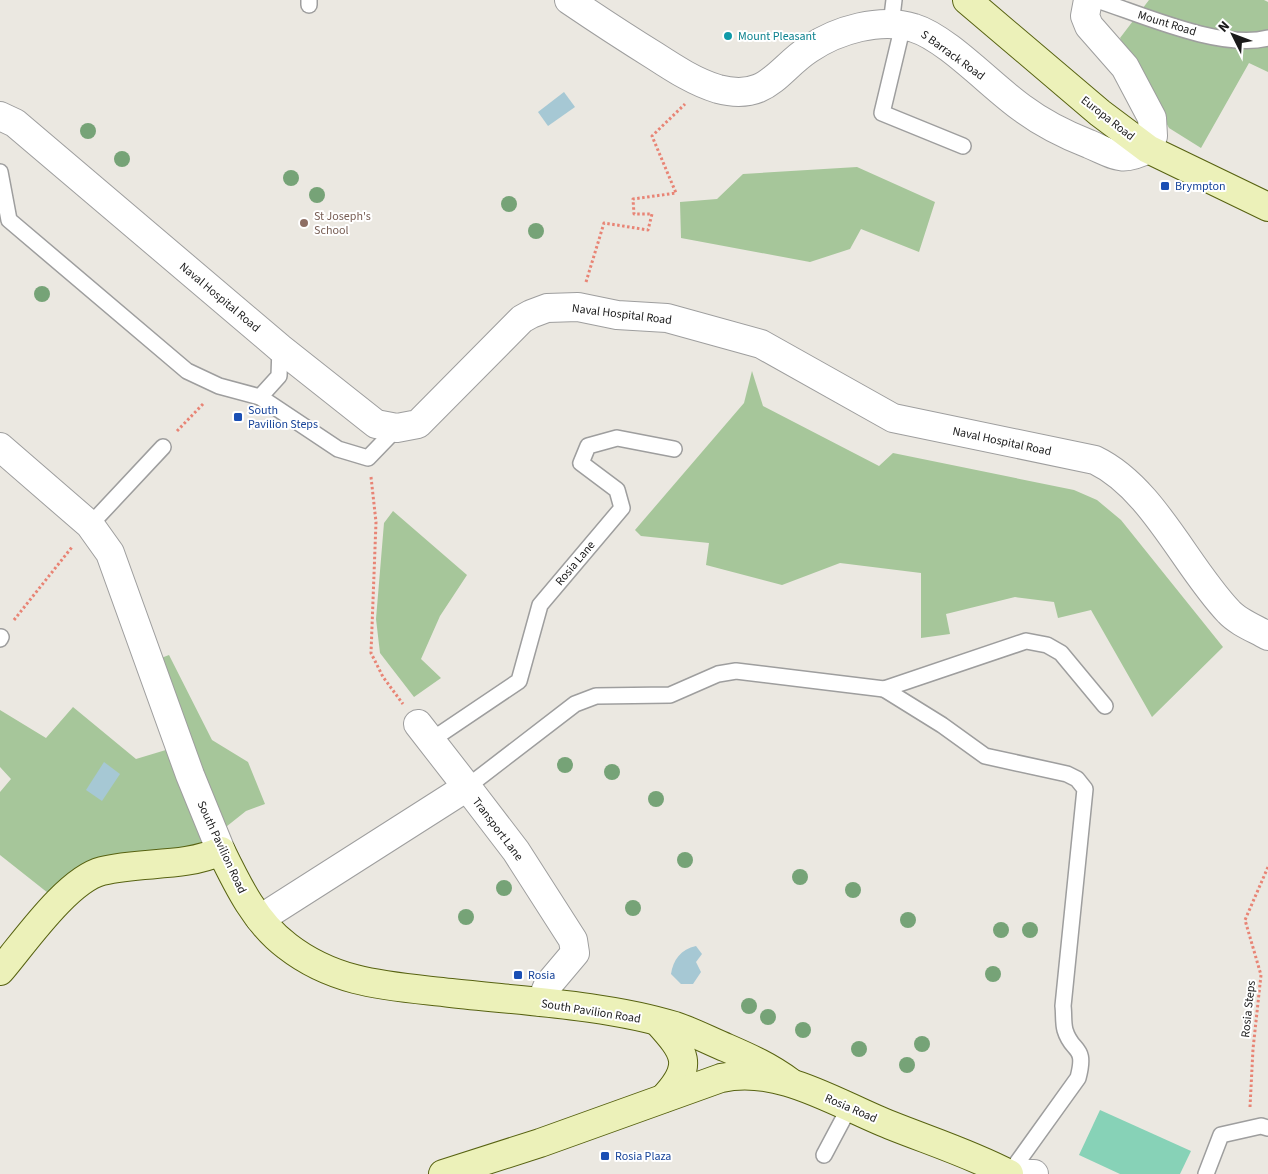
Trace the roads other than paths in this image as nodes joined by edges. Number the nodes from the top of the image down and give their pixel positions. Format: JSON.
{"nodes":[{"id":1,"x":570,"y":0,"type":"edge"},
{"id":2,"x":967,"y":0,"type":"edge"},
{"id":3,"x":1088,"y":0,"type":"edge"},
{"id":4,"x":1097,"y":0,"type":"edge"},
{"id":5,"x":896,"y":17,"type":"edge"},
{"id":6,"x":1268,"y":38,"type":"edge"},
{"id":7,"x":0,"y":116,"type":"edge"},
{"id":8,"x":963,"y":146,"type":"dead end"},
{"id":9,"x":1148,"y":149,"type":"junction"},
{"id":10,"x":0,"y":172,"type":"edge"},
{"id":11,"x":1268,"y":207,"type":"edge"},
{"id":12,"x":5,"y":221,"type":"edge"},
{"id":13,"x":280,"y":348,"type":"junction"},
{"id":14,"x":260,"y":397,"type":"junction"},
{"id":15,"x":397,"y":428,"type":"junction"},
{"id":16,"x":0,"y":447,"type":"edge"},
{"id":17,"x":163,"y":447,"type":"road end"},
{"id":18,"x":674,"y":449,"type":"dead end"},
{"id":19,"x":90,"y":525,"type":"junction"},
{"id":20,"x":1268,"y":636,"type":"edge"},
{"id":21,"x":884,"y":688,"type":"junction"},
{"id":22,"x":1105,"y":706,"type":"dead end"},
{"id":23,"x":424,"y":732,"type":"joint"},
{"id":24,"x":467,"y":787,"type":"junction"},
{"id":25,"x":221,"y":851,"type":"junction"},
{"id":26,"x":260,"y":919,"type":"junction"},
{"id":27,"x":0,"y":971,"type":"edge"},
{"id":28,"x":541,"y":1002,"type":"junction"},
{"id":29,"x":658,"y":1022,"type":"junction"},
{"id":30,"x":790,"y":1082,"type":"junction"},
{"id":31,"x":664,"y":1098,"type":"junction"},
{"id":32,"x":849,"y":1108,"type":"junction"},
{"id":33,"x":1268,"y":1128,"type":"edge"},
{"id":34,"x":824,"y":1155,"type":"dead end"},
{"id":35,"x":443,"y":1174,"type":"edge"},
{"id":36,"x":1009,"y":1174,"type":"edge"},
{"id":37,"x":1034,"y":1174,"type":"edge"},
{"id":38,"x":1206,"y":1174,"type":"edge"}],
"edges":[{"from":1,"to":5,"type":"street","name":"S Barrack Road"},
{"from":2,"to":9,"type":"main road","name":"Europa Road"},
{"from":3,"to":9,"type":"street"},
{"from":4,"to":6,"type":"lane","name":"Mount Road"},
{"from":5,"to":8,"type":"lane"},
{"from":5,"to":9,"type":"street","name":"S Barrack Road"},
{"from":7,"to":13,"type":"street","name":"Naval Hospital Road"},
{"from":9,"to":11,"type":"main road","name":"Europa Road"},
{"from":10,"to":12,"type":"lane"},
{"from":12,"to":14,"type":"lane"},
{"from":13,"to":14,"type":"lane"},
{"from":13,"to":15,"type":"street","name":"Naval Hospital Road"},
{"from":14,"to":15,"type":"lane"},
{"from":15,"to":20,"type":"street","name":"Naval Hospital Road"},
{"from":16,"to":19,"type":"street","name":"South Pavilion Road"},
{"from":17,"to":19,"type":"lane"},
{"from":18,"to":23,"type":"lane","name":"Rosia Lane"},
{"from":19,"to":25,"type":"street","name":"South Pavilion Road"},
{"from":21,"to":22,"type":"lane"},
{"from":21,"to":24,"type":"lane"},
{"from":21,"to":36,"type":"lane"},
{"from":23,"to":24,"type":"street"},
{"from":24,"to":26,"type":"street","name":"Transport Lane"},
{"from":24,"to":28,"type":"street","name":"Transport Lane"},
{"from":25,"to":26,"type":"main road","name":"South Pavilion Road"},
{"from":25,"to":27,"type":"main road"},
{"from":26,"to":28,"type":"main road","name":"South Pavilion Road"},
{"from":28,"to":29,"type":"main road","name":"South Pavilion Road"},
{"from":29,"to":30,"type":"main road","name":"South Pavilion Road"},
{"from":29,"to":31,"type":"main road","name":"Rosia Road"},
{"from":30,"to":31,"type":"main road","name":"Rosia Road"},
{"from":30,"to":32,"type":"main road","name":"Rosia Road"},
{"from":31,"to":35,"type":"main road","name":"Rosia Road"},
{"from":32,"to":34,"type":"lane"},
{"from":32,"to":36,"type":"main road","name":"Rosia Road"},
{"from":33,"to":38,"type":"lane"},
{"from":36,"to":37,"type":"street","name":"Rosia Road"}]}
